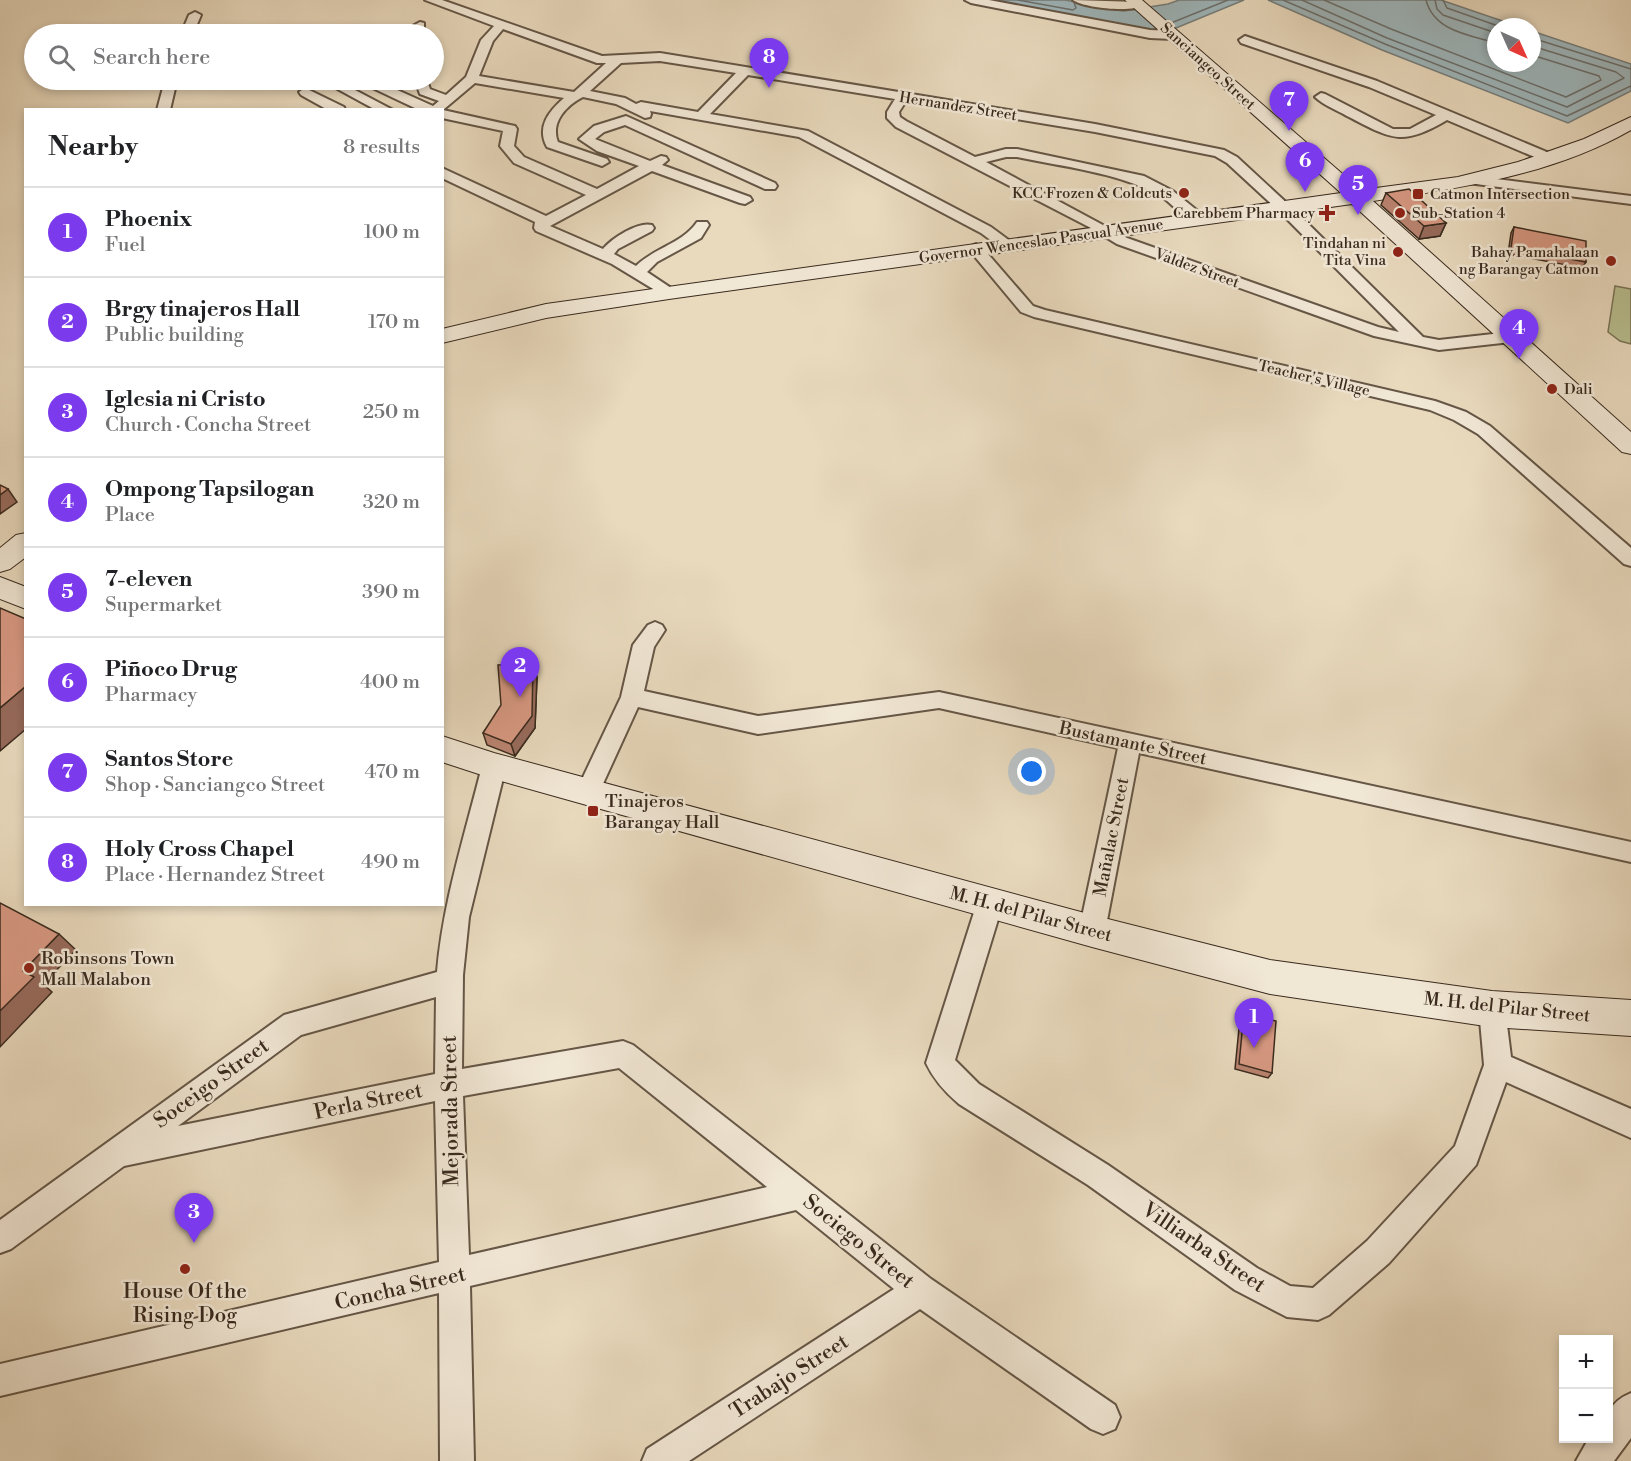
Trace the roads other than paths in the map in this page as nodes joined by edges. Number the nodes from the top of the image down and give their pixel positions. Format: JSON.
{"nodes":[{"id":1,"x":430,"y":0,"type":"edge"},
{"id":2,"x":971,"y":0,"type":"edge"},
{"id":3,"x":1079,"y":0,"type":"edge"},
{"id":4,"x":1138,"y":4,"type":"edge"},
{"id":5,"x":195,"y":15,"type":"dead end"},
{"id":6,"x":191,"y":24,"type":"edge"},
{"id":7,"x":500,"y":26,"type":"junction"},
{"id":8,"x":1170,"y":32,"type":"junction"},
{"id":9,"x":1245,"y":40,"type":"dead end"},
{"id":10,"x":616,"y":61,"type":"junction"},
{"id":11,"x":745,"y":71,"type":"junction"},
{"id":12,"x":472,"y":79,"type":"junction"},
{"id":13,"x":168,"y":90,"type":"edge"},
{"id":14,"x":309,"y":90,"type":"edge"},
{"id":15,"x":347,"y":90,"type":"edge"},
{"id":16,"x":388,"y":90,"type":"edge"},
{"id":17,"x":424,"y":90,"type":"edge"},
{"id":18,"x":578,"y":95,"type":"junction"},
{"id":19,"x":1322,"y":97,"type":"dead end"},
{"id":20,"x":902,"y":98,"type":"junction"},
{"id":21,"x":447,"y":100,"type":"junction"},
{"id":22,"x":164,"y":108,"type":"edge"},
{"id":23,"x":335,"y":108,"type":"edge"},
{"id":24,"x":383,"y":108,"type":"edge"},
{"id":25,"x":427,"y":108,"type":"edge"},
{"id":26,"x":438,"y":108,"type":"edge"},
{"id":27,"x":1448,"y":114,"type":"junction"},
{"id":28,"x":701,"y":116,"type":"junction"},
{"id":29,"x":445,"y":118,"type":"edge"},
{"id":30,"x":1631,"y":122,"type":"edge"},
{"id":31,"x":684,"y":148,"type":"junction"},
{"id":32,"x":1550,"y":158,"type":"junction"},
{"id":33,"x":975,"y":162,"type":"junction"},
{"id":34,"x":652,"y":164,"type":"junction"},
{"id":35,"x":444,"y":173,"type":"edge"},
{"id":36,"x":635,"y":174,"type":"junction"},
{"id":37,"x":1473,"y":180,"type":"junction"},
{"id":38,"x":770,"y":186,"type":"dead end"},
{"id":39,"x":598,"y":195,"type":"junction"},
{"id":40,"x":1359,"y":198,"type":"junction"},
{"id":41,"x":745,"y":200,"type":"dead end"},
{"id":42,"x":1631,"y":200,"type":"edge"},
{"id":43,"x":1285,"y":209,"type":"junction"},
{"id":44,"x":1199,"y":219,"type":"junction"},
{"id":45,"x":546,"y":222,"type":"junction"},
{"id":46,"x":702,"y":225,"type":"dead end"},
{"id":47,"x":647,"y":228,"type":"dead end"},
{"id":48,"x":1104,"y":232,"type":"junction"},
{"id":49,"x":1005,"y":244,"type":"junction"},
{"id":50,"x":976,"y":249,"type":"junction"},
{"id":51,"x":605,"y":256,"type":"junction"},
{"id":52,"x":638,"y":273,"type":"junction"},
{"id":53,"x":669,"y":292,"type":"junction"},
{"id":54,"x":444,"y":336,"type":"edge"},
{"id":55,"x":1511,"y":337,"type":"junction"},
{"id":56,"x":1419,"y":342,"type":"junction"},
{"id":57,"x":1622,"y":431,"type":"edge"},
{"id":58,"x":1631,"y":446,"type":"edge"},
{"id":59,"x":24,"y":544,"type":"edge"},
{"id":60,"x":1631,"y":559,"type":"edge"},
{"id":61,"x":0,"y":562,"type":"edge"},
{"id":62,"x":0,"y":587,"type":"edge"},
{"id":63,"x":24,"y":598,"type":"edge"},
{"id":64,"x":655,"y":630,"type":"dead end"},
{"id":65,"x":632,"y":697,"type":"junction"},
{"id":66,"x":1130,"y":743,"type":"junction"},
{"id":67,"x":444,"y":750,"type":"edge"},
{"id":68,"x":494,"y":766,"type":"junction"},
{"id":69,"x":588,"y":792,"type":"junction"},
{"id":70,"x":1631,"y":852,"type":"edge"},
{"id":71,"x":990,"y":903,"type":"junction"},
{"id":72,"x":1092,"y":931,"type":"junction"},
{"id":73,"x":449,"y":981,"type":"junction"},
{"id":74,"x":1492,"y":1009,"type":"junction"},
{"id":75,"x":1631,"y":1018,"type":"edge"},
{"id":76,"x":623,"y":1054,"type":"joint"},
{"id":77,"x":1498,"y":1065,"type":"junction"},
{"id":78,"x":448,"y":1085,"type":"junction"},
{"id":79,"x":1631,"y":1124,"type":"edge"},
{"id":80,"x":114,"y":1154,"type":"junction"},
{"id":81,"x":800,"y":1194,"type":"junction"},
{"id":82,"x":0,"y":1238,"type":"edge"},
{"id":83,"x":455,"y":1276,"type":"junction"},
{"id":84,"x":920,"y":1290,"type":"junction"},
{"id":85,"x":0,"y":1380,"type":"edge"},
{"id":86,"x":1631,"y":1410,"type":"edge"},
{"id":87,"x":1103,"y":1418,"type":"dead end"},
{"id":88,"x":457,"y":1461,"type":"edge"},
{"id":89,"x":659,"y":1461,"type":"edge"},
{"id":90,"x":1593,"y":1461,"type":"edge"}],
"edges":[{"from":1,"to":7,"type":"street","name":"Hernandez Street"},
{"from":2,"to":8,"type":"street"},
{"from":3,"to":4,"type":"street"},
{"from":4,"to":8,"type":"main road","name":"Sanciangco Street"},
{"from":5,"to":6,"type":"street"},
{"from":7,"to":10,"type":"street","name":"Hernandez Street"},
{"from":7,"to":12,"type":"street"},
{"from":8,"to":40,"type":"main road","name":"Sanciangco Street"},
{"from":9,"to":27,"type":"street"},
{"from":10,"to":11,"type":"street","name":"Hernandez Street"},
{"from":10,"to":18,"type":"street"},
{"from":11,"to":20,"type":"street","name":"Hernandez Street"},
{"from":11,"to":28,"type":"street"},
{"from":12,"to":18,"type":"street"},
{"from":12,"to":21,"type":"street"},
{"from":13,"to":22,"type":"street"},
{"from":14,"to":23,"type":"street"},
{"from":15,"to":24,"type":"street"},
{"from":16,"to":25,"type":"street"},
{"from":17,"to":21,"type":"street"},
{"from":18,"to":28,"type":"street"},
{"from":18,"to":36,"type":"street"},
{"from":19,"to":27,"type":"street"},
{"from":20,"to":33,"type":"street","name":"Valdez Street"},
{"from":20,"to":43,"type":"street","name":"Hernandez Street"},
{"from":21,"to":26,"type":"street"},
{"from":27,"to":32,"type":"street"},
{"from":28,"to":49,"type":"street"},
{"from":29,"to":39,"type":"street"},
{"from":30,"to":32,"type":"main road","name":"Governor Wenceslao Pascual Avenue"},
{"from":31,"to":34,"type":"street"},
{"from":31,"to":34,"type":"street"},
{"from":31,"to":38,"type":"street"},
{"from":32,"to":37,"type":"main road","name":"Governor Wenceslao Pascual Avenue"},
{"from":33,"to":44,"type":"street"},
{"from":33,"to":48,"type":"street","name":"Valdez Street"},
{"from":34,"to":36,"type":"street"},
{"from":34,"to":41,"type":"street"},
{"from":35,"to":45,"type":"street"},
{"from":36,"to":39,"type":"street"},
{"from":37,"to":40,"type":"main road","name":"Governor Wenceslao Pascual Avenue"},
{"from":37,"to":42,"type":"street"},
{"from":39,"to":45,"type":"street"},
{"from":40,"to":43,"type":"main road","name":"Governor Wenceslao Pascual Avenue"},
{"from":40,"to":55,"type":"main road","name":"Sanciangco Street"},
{"from":43,"to":44,"type":"main road","name":"Governor Wenceslao Pascual Avenue"},
{"from":43,"to":56,"type":"street","name":"Hernandez Street"},
{"from":44,"to":48,"type":"main road","name":"Governor Wenceslao Pascual Avenue"},
{"from":45,"to":51,"type":"street"},
{"from":46,"to":52,"type":"street"},
{"from":47,"to":51,"type":"street"},
{"from":48,"to":49,"type":"main road","name":"Governor Wenceslao Pascual Avenue"},
{"from":48,"to":56,"type":"street","name":"Valdez Street"},
{"from":49,"to":50,"type":"main road","name":"Governor Wenceslao Pascual Avenue"},
{"from":50,"to":53,"type":"main road","name":"Governor Wenceslao Pascual Avenue"},
{"from":50,"to":60,"type":"street","name":"Teacher's Village"},
{"from":51,"to":52,"type":"street"},
{"from":52,"to":53,"type":"street"},
{"from":53,"to":54,"type":"main road","name":"Governor Wenceslao Pascual Avenue"},
{"from":55,"to":56,"type":"street","name":"Valdez Street"},
{"from":55,"to":57,"type":"main road","name":"Sanciangco Street"},
{"from":57,"to":58,"type":"main road","name":"Sanciangco Street"},
{"from":59,"to":61,"type":"main road"},
{"from":62,"to":63,"type":"main road"},
{"from":64,"to":65,"type":"street"},
{"from":65,"to":66,"type":"street","name":"Bustamante Street"},
{"from":65,"to":69,"type":"street"},
{"from":66,"to":70,"type":"street","name":"Bustamante Street"},
{"from":66,"to":72,"type":"street","name":"Mañalac Street"},
{"from":67,"to":68,"type":"main road","name":"M. H. del Pilar Street"},
{"from":68,"to":69,"type":"main road","name":"M. H. del Pilar Street"},
{"from":68,"to":73,"type":"street","name":"Mejorada Street"},
{"from":69,"to":71,"type":"main road","name":"M. H. del Pilar Street"},
{"from":71,"to":72,"type":"main road","name":"M. H. del Pilar Street"},
{"from":71,"to":77,"type":"street","name":"Villiarba Street"},
{"from":72,"to":74,"type":"main road","name":"M. H. del Pilar Street"},
{"from":73,"to":78,"type":"street","name":"Mejorada Street"},
{"from":73,"to":80,"type":"street","name":"Soceigo Street"},
{"from":74,"to":75,"type":"main road","name":"M. H. del Pilar Street"},
{"from":74,"to":77,"type":"street","name":"Villiarba Street"},
{"from":76,"to":78,"type":"street","name":"Perla Street"},
{"from":76,"to":81,"type":"street","name":"Sociego Street"},
{"from":77,"to":79,"type":"street"},
{"from":78,"to":80,"type":"street","name":"Perla Street"},
{"from":78,"to":83,"type":"street","name":"Mejorada Street"},
{"from":80,"to":82,"type":"street","name":"Soceigo Street"},
{"from":81,"to":83,"type":"street","name":"Concha Street"},
{"from":81,"to":84,"type":"street","name":"Sociego Street"},
{"from":83,"to":85,"type":"street","name":"Concha Street"},
{"from":83,"to":88,"type":"street","name":"Mejorada Street"},
{"from":84,"to":87,"type":"street","name":"Sociego Street"},
{"from":84,"to":89,"type":"street","name":"Trabajo Street"},
{"from":86,"to":90,"type":"street"}]}
